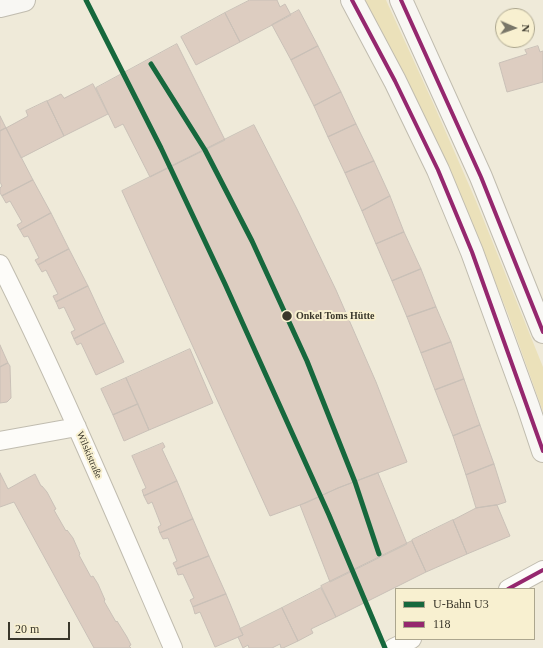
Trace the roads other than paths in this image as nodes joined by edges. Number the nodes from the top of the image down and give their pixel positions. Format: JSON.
{"nodes":[{"id":1,"x":24,"y":0,"type":"edge"},
{"id":2,"x":352,"y":0,"type":"edge"},
{"id":3,"x":401,"y":0,"type":"edge"},
{"id":4,"x":0,"y":6,"type":"edge"},
{"id":5,"x":0,"y":264,"type":"edge"},
{"id":6,"x":543,"y":332,"type":"edge"},
{"id":7,"x":77,"y":427,"type":"junction"},
{"id":8,"x":0,"y":441,"type":"edge"},
{"id":9,"x":543,"y":451,"type":"edge"},
{"id":10,"x":543,"y":570,"type":"edge"},
{"id":11,"x":510,"y":588,"type":"edge"},
{"id":12,"x":410,"y":640,"type":"edge"},
{"id":13,"x":173,"y":648,"type":"edge"},
{"id":14,"x":393,"y":648,"type":"edge"}],
"edges":[{"from":1,"to":4,"type":"main road"},
{"from":2,"to":9,"type":"main road"},
{"from":3,"to":6,"type":"main road"},
{"from":5,"to":7,"type":"street","name":"Wilskistraße"},
{"from":7,"to":8,"type":"street"},
{"from":7,"to":13,"type":"street","name":"Wilskistraße"},
{"from":10,"to":11,"type":"street"},
{"from":12,"to":14,"type":"street"}]}
